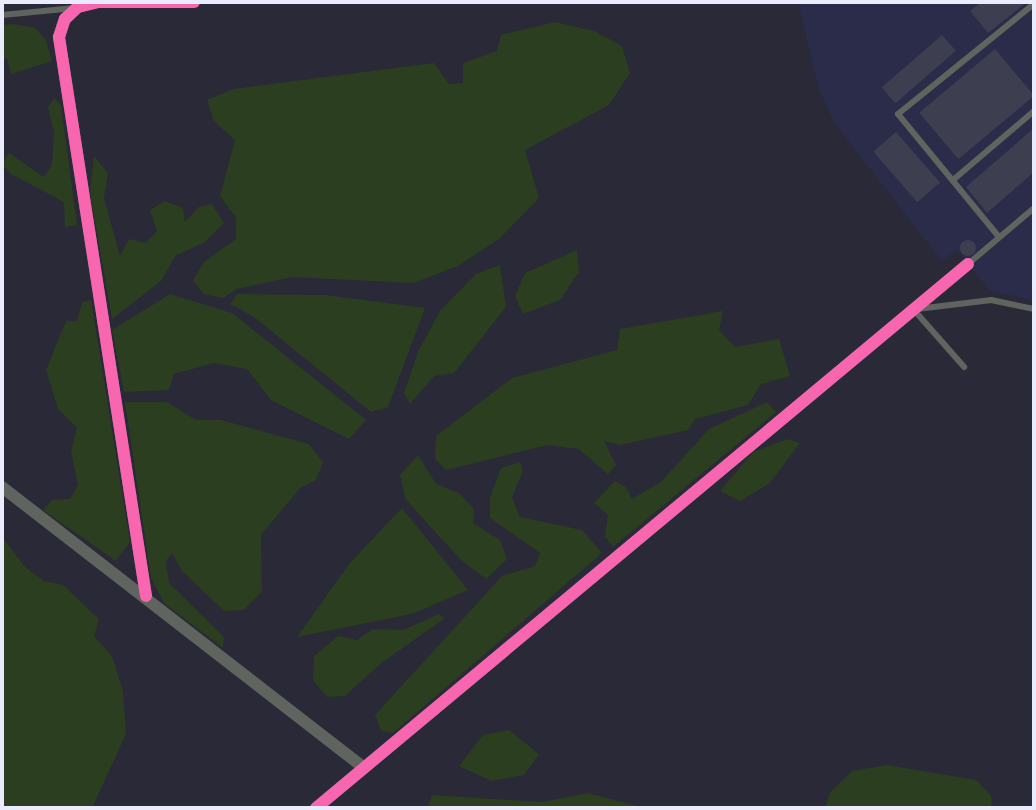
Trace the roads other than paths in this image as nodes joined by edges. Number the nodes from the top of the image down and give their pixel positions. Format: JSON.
{"nodes":[{"id":1,"x":194,"y":2,"type":"edge"},
{"id":2,"x":1034,"y":4,"type":"edge"},
{"id":3,"x":78,"y":7,"type":"junction"},
{"id":4,"x":2,"y":15,"type":"edge"},
{"id":5,"x":1034,"y":111,"type":"edge"},
{"id":6,"x":953,"y":180,"type":"junction"},
{"id":7,"x":1034,"y":208,"type":"edge"},
{"id":8,"x":999,"y":237,"type":"junction"},
{"id":9,"x":968,"y":264,"type":"joint"},
{"id":10,"x":914,"y":309,"type":"junction"},
{"id":11,"x":1034,"y":309,"type":"edge"},
{"id":12,"x":964,"y":367,"type":"dead end"},
{"id":13,"x":2,"y":487,"type":"edge"},
{"id":14,"x":146,"y":596,"type":"junction"},
{"id":15,"x":364,"y":768,"type":"junction"},
{"id":16,"x":316,"y":808,"type":"edge"}],
"edges":[{"from":1,"to":3,"type":"street"},
{"from":2,"to":6,"type":"lane"},
{"from":3,"to":4,"type":"lane"},
{"from":3,"to":14,"type":"street"},
{"from":5,"to":6,"type":"lane"},
{"from":6,"to":8,"type":"lane"},
{"from":7,"to":8,"type":"lane"},
{"from":8,"to":9,"type":"lane"},
{"from":9,"to":10,"type":"street"},
{"from":10,"to":11,"type":"lane"},
{"from":10,"to":12,"type":"lane"},
{"from":10,"to":15,"type":"street"},
{"from":13,"to":14,"type":"street"},
{"from":14,"to":15,"type":"street"},
{"from":15,"to":16,"type":"street"}]}
